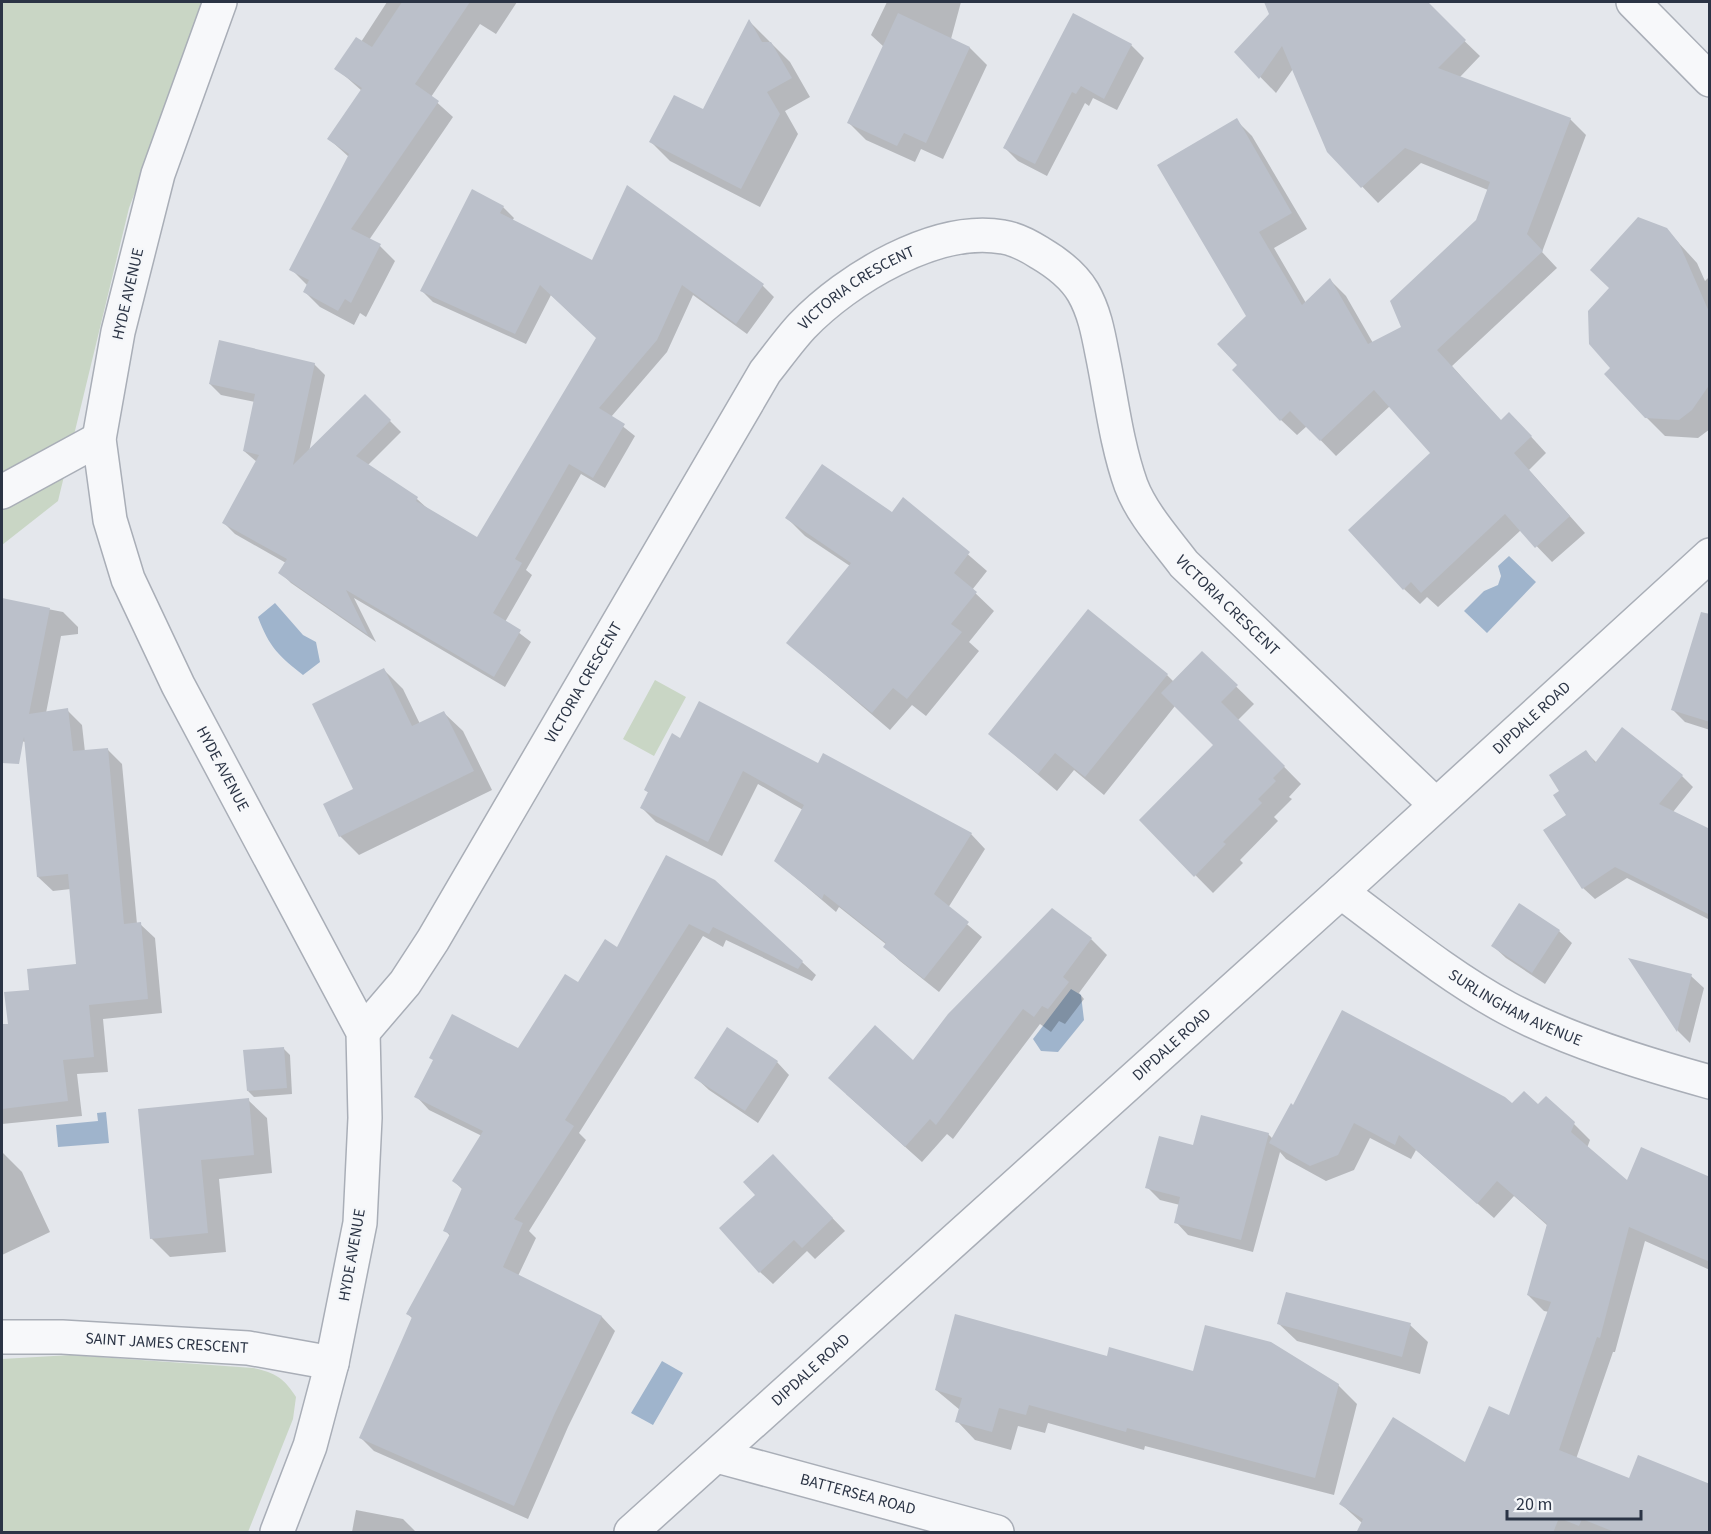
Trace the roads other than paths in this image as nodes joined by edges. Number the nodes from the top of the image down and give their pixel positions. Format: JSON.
{"nodes":[{"id":1,"x":220,"y":2,"type":"edge"},
{"id":2,"x":1633,"y":2,"type":"edge"},
{"id":3,"x":1710,"y":80,"type":"edge"},
{"id":4,"x":99,"y":439,"type":"junction"},
{"id":5,"x":2,"y":492,"type":"edge"},
{"id":6,"x":1710,"y":555,"type":"edge"},
{"id":7,"x":1435,"y":804,"type":"junction"},
{"id":8,"x":1341,"y":892,"type":"junction"},
{"id":9,"x":363,"y":1032,"type":"junction"},
{"id":10,"x":1710,"y":1082,"type":"edge"},
{"id":11,"x":2,"y":1337,"type":"edge"},
{"id":12,"x":332,"y":1363,"type":"junction"},
{"id":13,"x":717,"y":1456,"type":"junction"},
{"id":14,"x":277,"y":1533,"type":"edge"},
{"id":15,"x":631,"y":1533,"type":"edge"},
{"id":16,"x":997,"y":1533,"type":"edge"}],
"edges":[{"from":1,"to":4,"type":"street","name":"HYDE AVENUE"},
{"from":2,"to":3,"type":"street"},
{"from":4,"to":5,"type":"street"},
{"from":4,"to":9,"type":"street","name":"HYDE AVENUE"},
{"from":6,"to":7,"type":"street","name":"DIPDALE ROAD"},
{"from":7,"to":8,"type":"street","name":"DIPDALE ROAD"},
{"from":7,"to":9,"type":"street","name":"VICTORIA CRESCENT"},
{"from":8,"to":10,"type":"street","name":"SURLINGHAM AVENUE"},
{"from":8,"to":13,"type":"street","name":"DIPDALE ROAD"},
{"from":9,"to":12,"type":"street","name":"HYDE AVENUE"},
{"from":11,"to":12,"type":"street","name":"SAINT JAMES CRESCENT"},
{"from":12,"to":14,"type":"street","name":"HYDE AVENUE"},
{"from":13,"to":15,"type":"street","name":"DIPDALE ROAD"},
{"from":13,"to":16,"type":"street","name":"BATTERSEA ROAD"}]}
